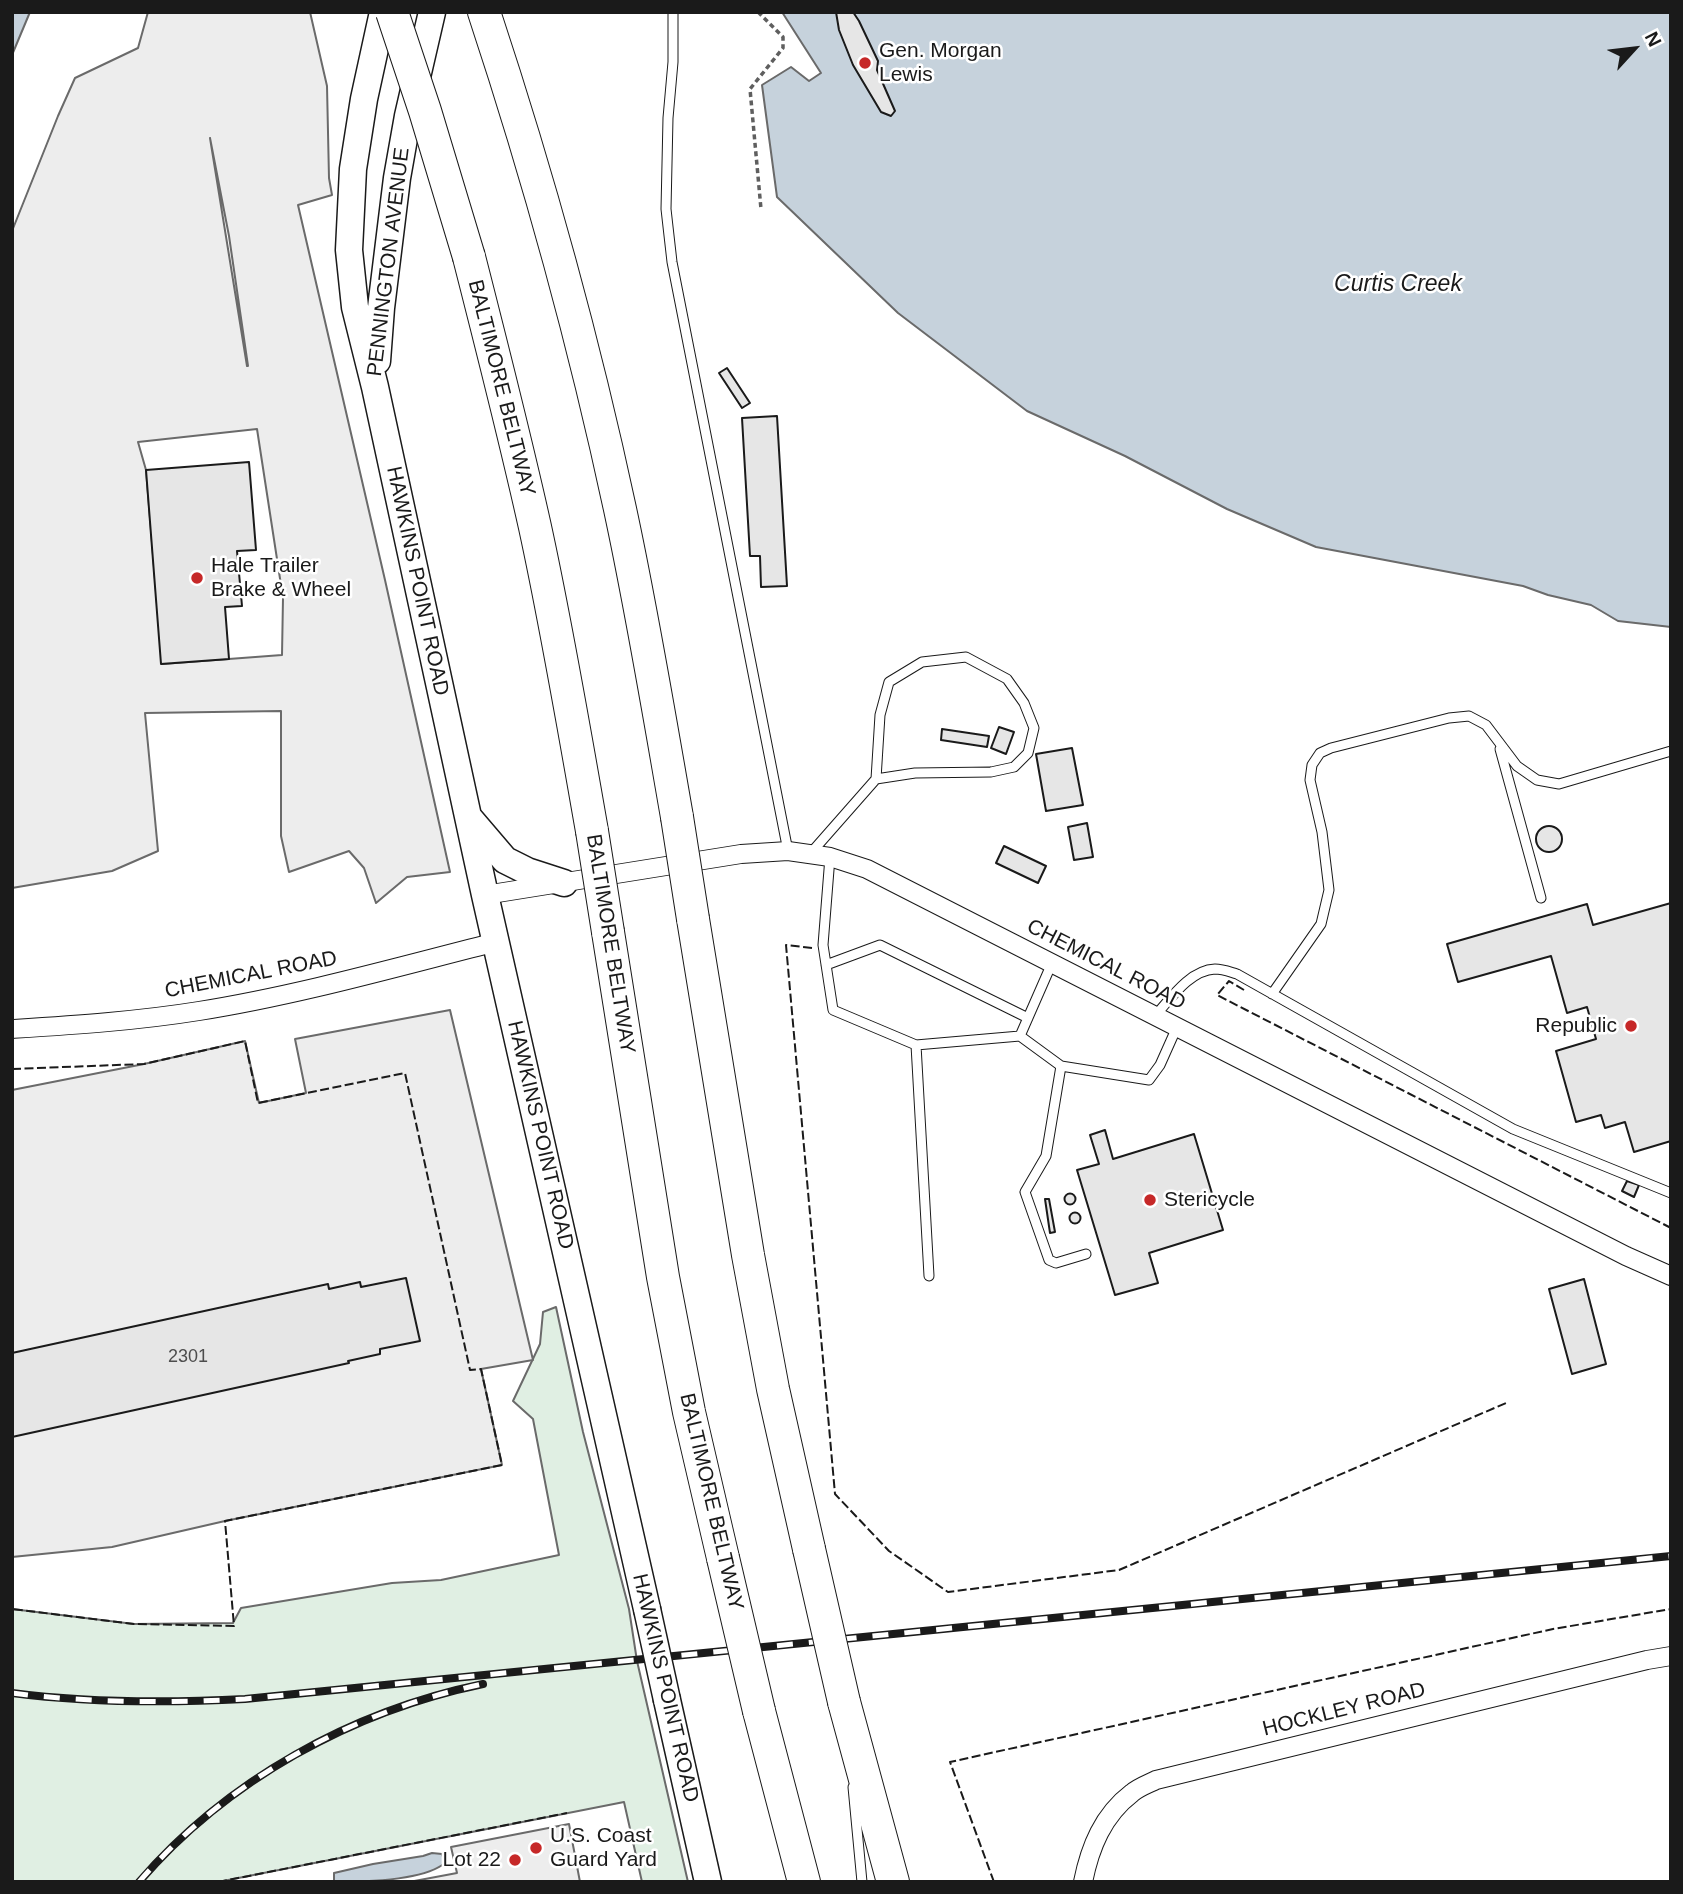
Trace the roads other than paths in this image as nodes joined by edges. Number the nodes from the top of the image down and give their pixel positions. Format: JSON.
{"nodes":[{"id":1,"x":383,"y":12,"type":"edge"},
{"id":2,"x":392,"y":12,"type":"edge"},
{"id":3,"x":432,"y":12,"type":"edge"},
{"id":4,"x":484,"y":12,"type":"edge"},
{"id":5,"x":673,"y":12,"type":"edge"},
{"id":6,"x":375,"y":387,"type":"junction"},
{"id":7,"x":1499,"y":744,"type":"junction"},
{"id":8,"x":1671,"y":751,"type":"edge"},
{"id":9,"x":876,"y":779,"type":"junction"},
{"id":10,"x":468,"y":817,"type":"junction"},
{"id":11,"x":788,"y":850,"type":"junction"},
{"id":12,"x":810,"y":854,"type":"junction"},
{"id":13,"x":830,"y":857,"type":"junction"},
{"id":14,"x":564,"y":883,"type":"junction"},
{"id":15,"x":485,"y":895,"type":"junction"},
{"id":16,"x":1541,"y":898,"type":"dead end"},
{"id":17,"x":496,"y":942,"type":"junction"},
{"id":18,"x":1052,"y":963,"type":"junction"},
{"id":19,"x":826,"y":965,"type":"junction"},
{"id":20,"x":1272,"y":994,"type":"junction"},
{"id":21,"x":1155,"y":1016,"type":"junction"},
{"id":22,"x":1028,"y":1018,"type":"junction"},
{"id":23,"x":1177,"y":1027,"type":"junction"},
{"id":24,"x":12,"y":1029,"type":"edge"},
{"id":25,"x":1020,"y":1036,"type":"junction"},
{"id":26,"x":915,"y":1045,"type":"junction"},
{"id":27,"x":1061,"y":1066,"type":"junction"},
{"id":28,"x":1671,"y":1193,"type":"edge"},
{"id":29,"x":1086,"y":1254,"type":"dead end"},
{"id":30,"x":929,"y":1276,"type":"dead end"},
{"id":31,"x":1671,"y":1276,"type":"edge"},
{"id":32,"x":1671,"y":1656,"type":"edge"},
{"id":33,"x":844,"y":1702,"type":"junction"},
{"id":34,"x":850,"y":1757,"type":"dead end"},
{"id":35,"x":851,"y":1771,"type":"dead end"},
{"id":36,"x":708,"y":1882,"type":"edge"},
{"id":37,"x":804,"y":1882,"type":"edge"},
{"id":38,"x":862,"y":1882,"type":"edge"},
{"id":39,"x":893,"y":1882,"type":"edge"},
{"id":40,"x":1083,"y":1882,"type":"edge"}],
"edges":[{"from":1,"to":6,"type":"main road","name":"PENNINGTON AVENUE"},
{"from":2,"to":37,"type":"highway","name":"BALTIMORE BELTWAY","bridge":true},
{"from":3,"to":6,"type":"main road","name":"PENNINGTON AVENUE"},
{"from":4,"to":33,"type":"highway","bridge":true},
{"from":5,"to":11,"type":"lane"},
{"from":6,"to":10,"type":"main road","name":"HAWKINS POINT ROAD"},
{"from":7,"to":8,"type":"lane"},
{"from":7,"to":16,"type":"lane"},
{"from":7,"to":20,"type":"lane"},
{"from":9,"to":9,"type":"lane"},
{"from":9,"to":12,"type":"lane"},
{"from":10,"to":14,"type":"main road"},
{"from":10,"to":15,"type":"main road","name":"HAWKINS POINT ROAD"},
{"from":11,"to":12,"type":"street","name":"CHEMICAL ROAD"},
{"from":11,"to":14,"type":"street","name":"CHEMICAL ROAD"},
{"from":12,"to":13,"type":"street","name":"CHEMICAL ROAD"},
{"from":13,"to":18,"type":"street","name":"CHEMICAL ROAD"},
{"from":13,"to":19,"type":"lane"},
{"from":14,"to":15,"type":"street","name":"CHEMICAL ROAD"},
{"from":15,"to":17,"type":"main road","name":"HAWKINS POINT ROAD"},
{"from":17,"to":24,"type":"street","name":"CHEMICAL ROAD"},
{"from":17,"to":36,"type":"main road","name":"HAWKINS POINT ROAD","bridge":true},
{"from":18,"to":21,"type":"street","name":"CHEMICAL ROAD"},
{"from":18,"to":22,"type":"lane"},
{"from":19,"to":22,"type":"lane"},
{"from":19,"to":26,"type":"lane"},
{"from":20,"to":21,"type":"lane"},
{"from":20,"to":28,"type":"lane"},
{"from":21,"to":23,"type":"street","name":"CHEMICAL ROAD"},
{"from":22,"to":25,"type":"lane"},
{"from":23,"to":27,"type":"lane"},
{"from":23,"to":31,"type":"street","name":"CHEMICAL ROAD"},
{"from":25,"to":26,"type":"lane"},
{"from":25,"to":27,"type":"lane"},
{"from":26,"to":30,"type":"lane"},
{"from":27,"to":29,"type":"lane"},
{"from":32,"to":40,"type":"street","name":"HOCKLEY ROAD"},
{"from":33,"to":34,"type":"lane"},
{"from":33,"to":39,"type":"highway"},
{"from":35,"to":38,"type":"lane"}]}
